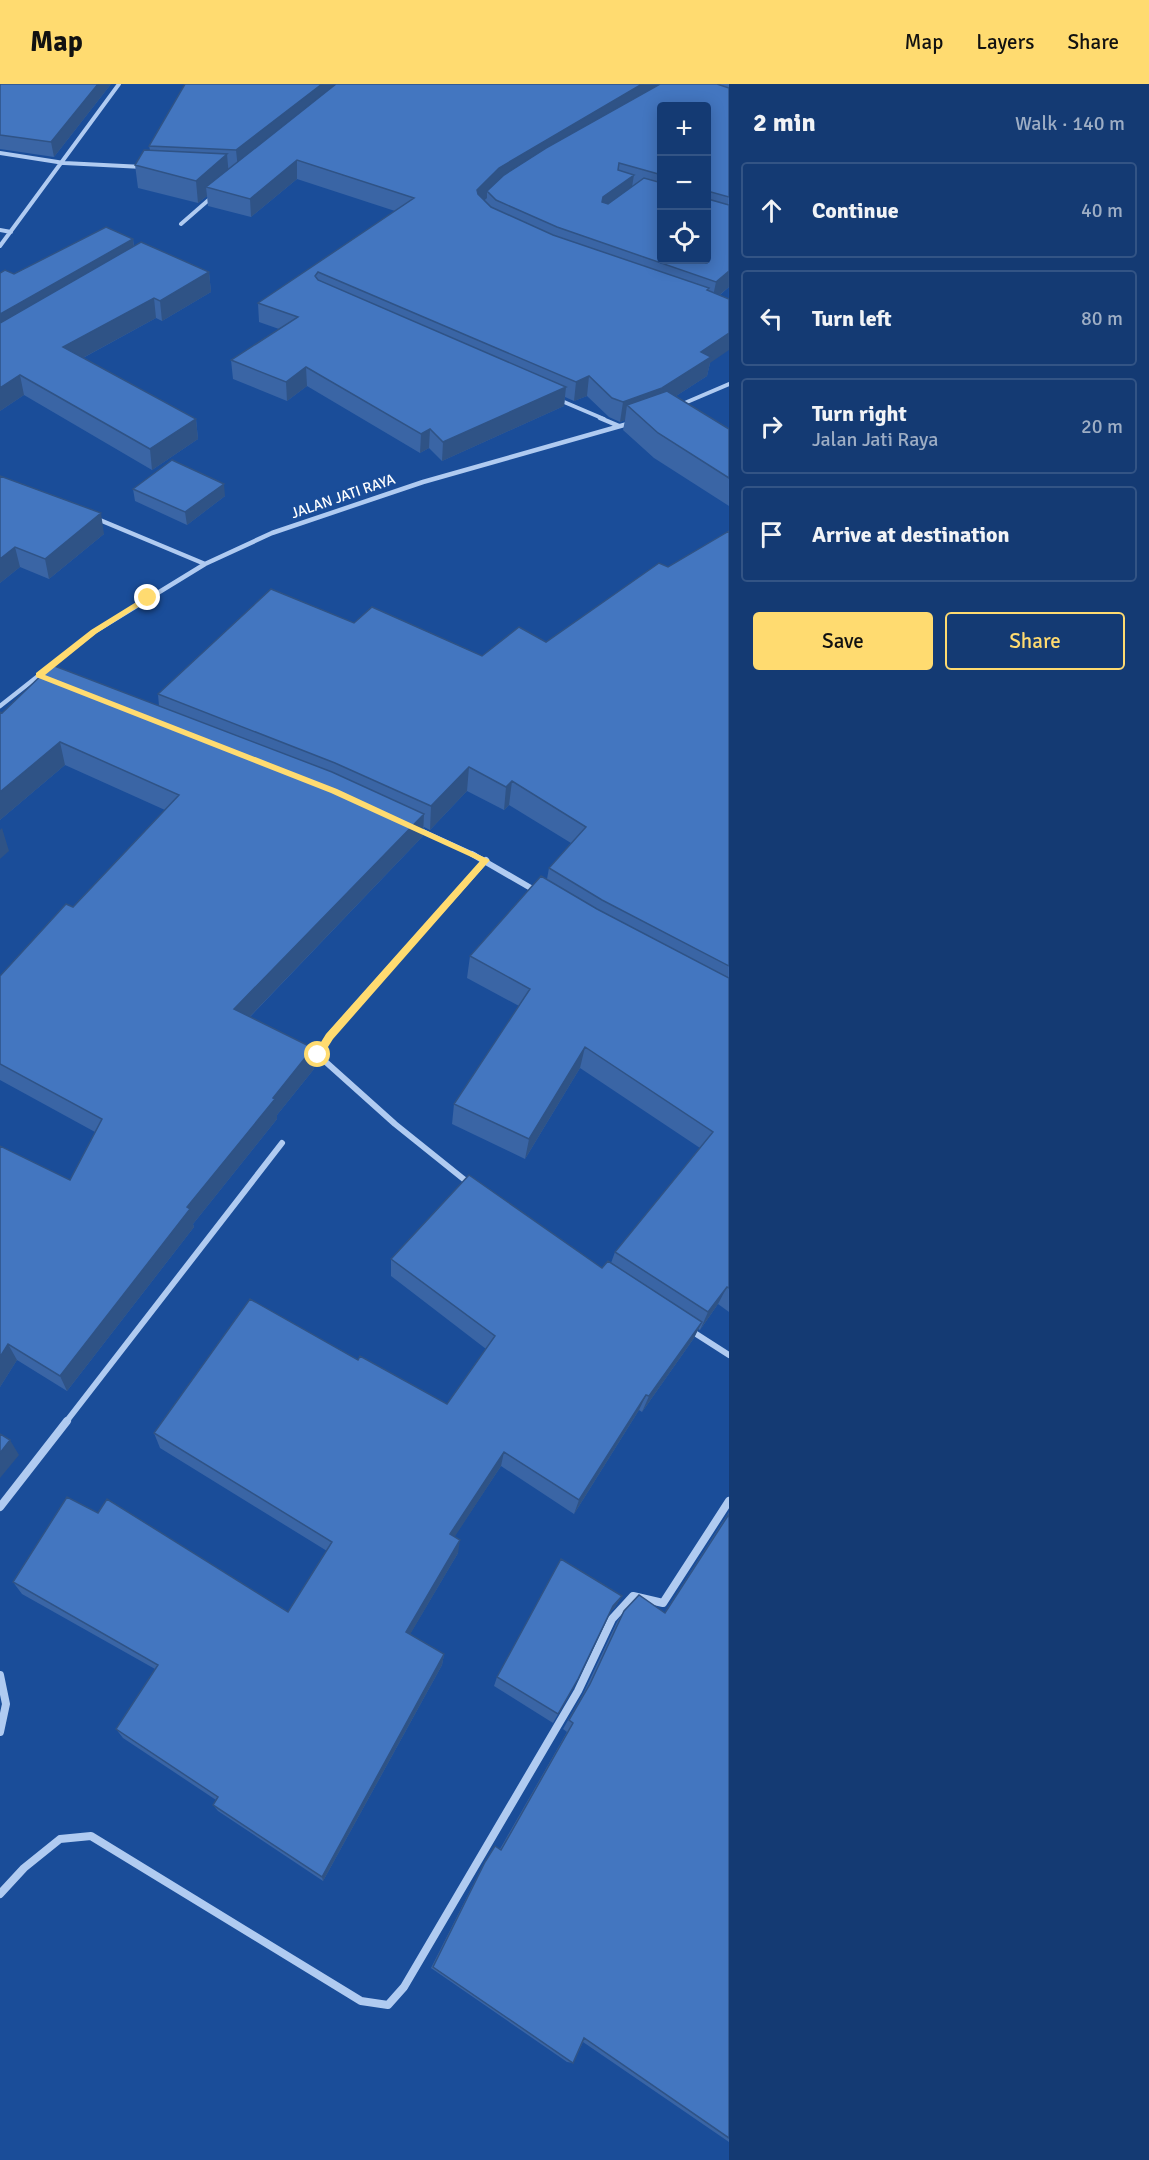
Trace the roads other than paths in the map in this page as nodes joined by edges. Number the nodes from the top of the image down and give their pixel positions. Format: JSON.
{"nodes":[{"id":1,"x":119,"y":84,"type":"edge"},
{"id":2,"x":0,"y":153,"type":"edge"},
{"id":3,"x":64,"y":163,"type":"junction"},
{"id":4,"x":152,"y":168,"type":"edge"},
{"id":5,"x":214,"y":195,"type":"edge"},
{"id":6,"x":181,"y":224,"type":"dead end"},
{"id":7,"x":0,"y":230,"type":"edge"},
{"id":8,"x":11,"y":232,"type":"junction"},
{"id":9,"x":0,"y":246,"type":"edge"},
{"id":10,"x":729,"y":384,"type":"edge"},
{"id":11,"x":556,"y":398,"type":"edge"},
{"id":12,"x":674,"y":407,"type":"edge"},
{"id":13,"x":640,"y":420,"type":"edge"},
{"id":14,"x":620,"y":426,"type":"junction"},
{"id":15,"x":86,"y":514,"type":"edge"},
{"id":16,"x":205,"y":564,"type":"junction"},
{"id":17,"x":39,"y":675,"type":"junction"},
{"id":18,"x":50,"y":680,"type":"edge"},
{"id":19,"x":0,"y":706,"type":"edge"},
{"id":20,"x":410,"y":825,"type":"edge"},
{"id":21,"x":486,"y":860,"type":"junction"},
{"id":22,"x":546,"y":897,"type":"edge"},
{"id":23,"x":282,"y":1143,"type":"dead end"},
{"id":24,"x":479,"y":1191,"type":"edge"},
{"id":25,"x":679,"y":1323,"type":"edge"},
{"id":26,"x":729,"y":1356,"type":"edge"},
{"id":27,"x":729,"y":1501,"type":"edge"},
{"id":28,"x":0,"y":1508,"type":"edge"},
{"id":29,"x":0,"y":1675,"type":"edge"},
{"id":30,"x":0,"y":1732,"type":"edge"},
{"id":31,"x":0,"y":1894,"type":"edge"}],
"edges":[{"from":1,"to":3,"type":"street"},
{"from":2,"to":3,"type":"street"},
{"from":3,"to":4,"type":"street"},
{"from":3,"to":8,"type":"street"},
{"from":5,"to":6,"type":"street"},
{"from":7,"to":8,"type":"street"},
{"from":8,"to":9,"type":"street"},
{"from":10,"to":12,"type":"street"},
{"from":11,"to":14,"type":"street"},
{"from":13,"to":14,"type":"street","name":"JALAN JATI RAYA"},
{"from":14,"to":16,"type":"street","name":"JALAN JATI RAYA"},
{"from":15,"to":16,"type":"street"},
{"from":16,"to":17,"type":"street","name":"JALAN JATI RAYA"},
{"from":17,"to":18,"type":"street"},
{"from":17,"to":19,"type":"street","name":"JALAN JATI RAYA"},
{"from":20,"to":21,"type":"street"},
{"from":21,"to":22,"type":"street"},
{"from":21,"to":24,"type":"street"},
{"from":23,"to":28,"type":"street"},
{"from":25,"to":26,"type":"street"},
{"from":27,"to":31,"type":"street"},
{"from":29,"to":30,"type":"street"}]}
